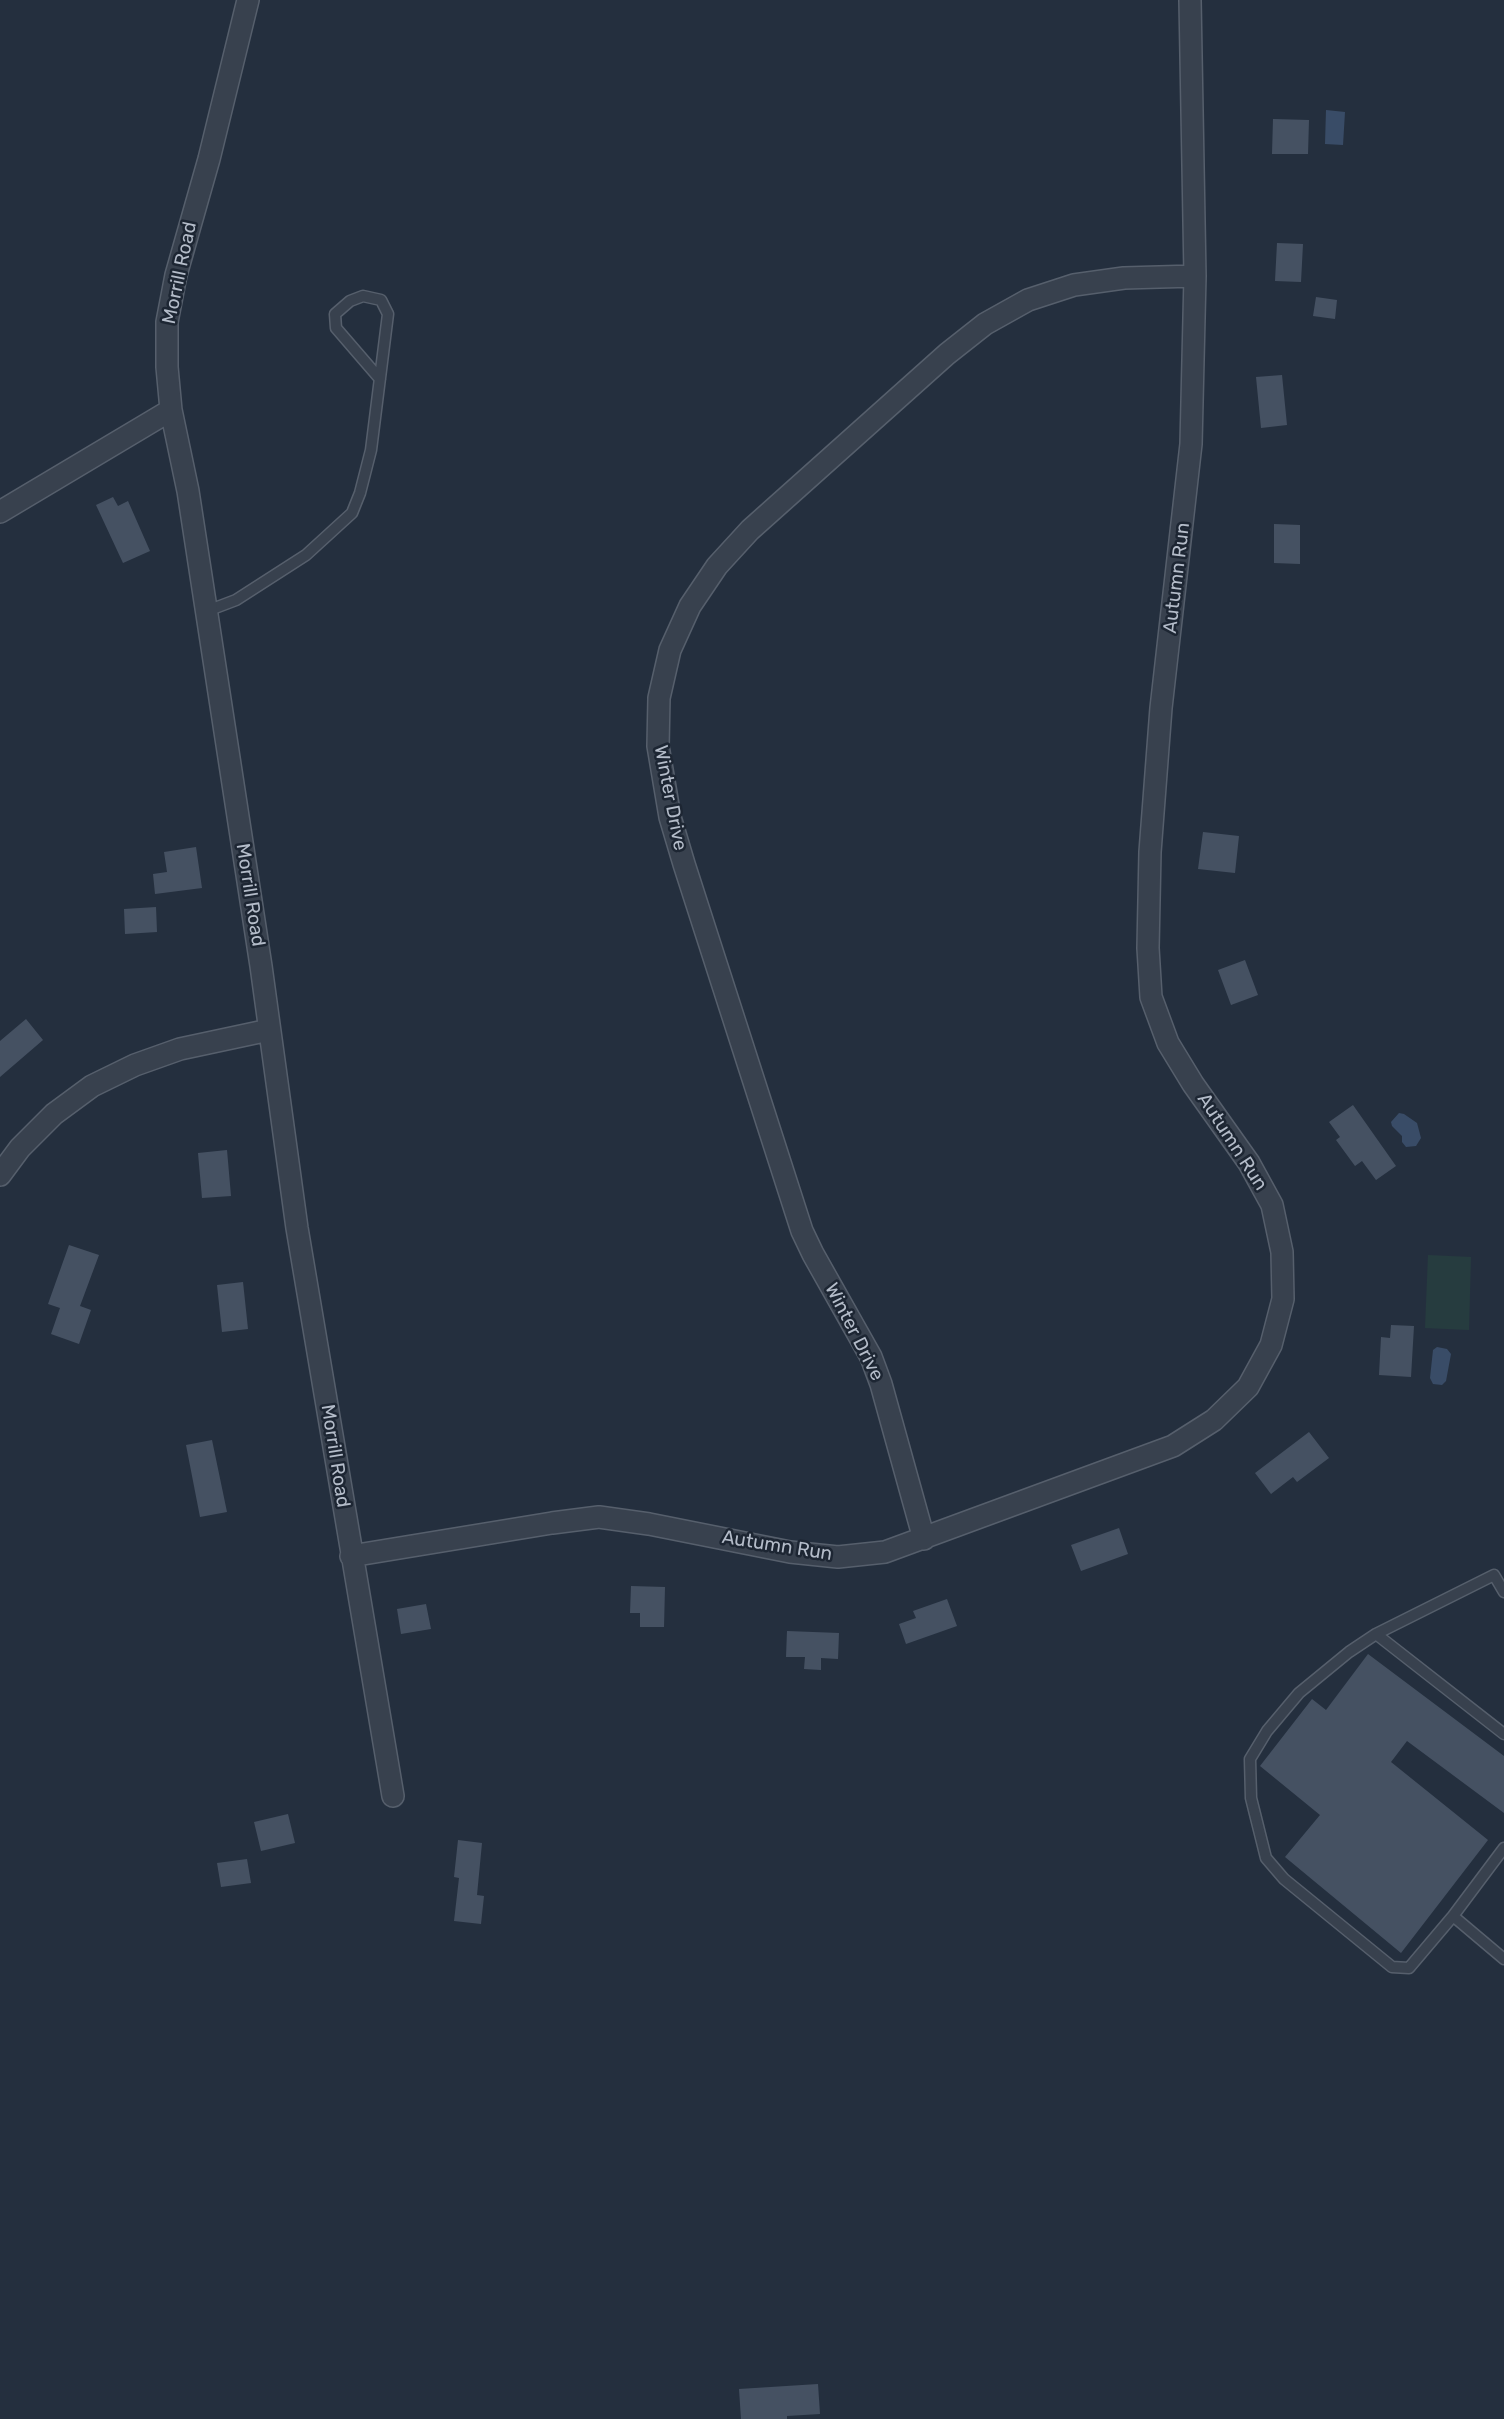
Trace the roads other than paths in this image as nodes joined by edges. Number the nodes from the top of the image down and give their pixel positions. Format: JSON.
{"nodes":[{"id":1,"x":248,"y":0,"type":"edge"},
{"id":2,"x":1190,"y":0,"type":"edge"},
{"id":3,"x":1195,"y":276,"type":"junction"},
{"id":4,"x":380,"y":380,"type":"junction"},
{"id":5,"x":171,"y":410,"type":"junction"},
{"id":6,"x":0,"y":512,"type":"edge"},
{"id":7,"x":207,"y":611,"type":"junction"},
{"id":8,"x":270,"y":1030,"type":"junction"},
{"id":9,"x":0,"y":1175,"type":"edge"},
{"id":10,"x":924,"y":1539,"type":"junction"},
{"id":11,"x":351,"y":1556,"type":"junction"},
{"id":12,"x":1504,"y":1592,"type":"edge"},
{"id":13,"x":1376,"y":1634,"type":"junction"},
{"id":14,"x":1504,"y":1734,"type":"edge"},
{"id":15,"x":393,"y":1796,"type":"dead end"},
{"id":16,"x":1504,"y":1848,"type":"edge"},
{"id":17,"x":1454,"y":1916,"type":"junction"},
{"id":18,"x":1504,"y":1959,"type":"edge"}],
"edges":[{"from":1,"to":5,"type":"street","name":"Morrill Road"},
{"from":2,"to":3,"type":"street","name":"Autumn Run"},
{"from":3,"to":10,"type":"street","name":"Autumn Run"},
{"from":3,"to":10,"type":"street","name":"Winter Drive"},
{"from":4,"to":4,"type":"lane"},
{"from":4,"to":7,"type":"lane"},
{"from":5,"to":6,"type":"street"},
{"from":5,"to":7,"type":"street","name":"Morrill Road"},
{"from":7,"to":8,"type":"street","name":"Morrill Road"},
{"from":8,"to":9,"type":"street"},
{"from":8,"to":11,"type":"street","name":"Morrill Road"},
{"from":10,"to":11,"type":"street","name":"Autumn Run"},
{"from":11,"to":15,"type":"street","name":"Morrill Road"},
{"from":12,"to":13,"type":"lane"},
{"from":13,"to":14,"type":"lane"},
{"from":13,"to":17,"type":"lane"},
{"from":16,"to":17,"type":"lane"},
{"from":17,"to":18,"type":"lane"}]}
